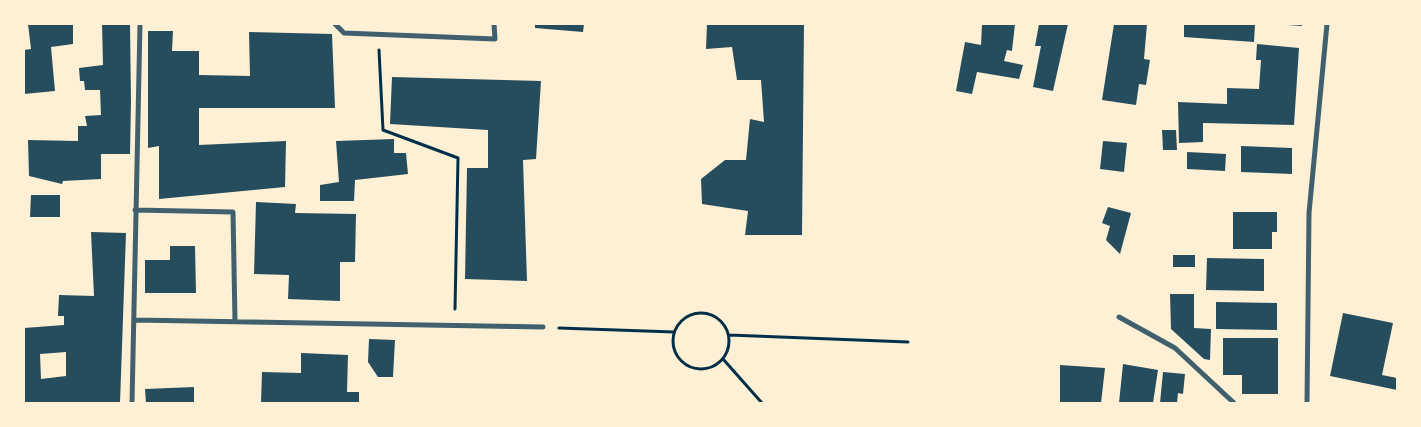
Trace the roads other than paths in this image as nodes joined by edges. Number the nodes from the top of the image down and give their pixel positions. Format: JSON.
{"nodes":[{"id":1,"x":140,"y":24,"type":"edge"},
{"id":2,"x":335,"y":24,"type":"edge"},
{"id":3,"x":494,"y":24,"type":"edge"},
{"id":4,"x":1327,"y":24,"type":"edge"},
{"id":5,"x":136,"y":210,"type":"junction"},
{"id":6,"x":1118,"y":317,"type":"dead end"},
{"id":7,"x":134,"y":320,"type":"junction"},
{"id":8,"x":235,"y":321,"type":"junction"},
{"id":9,"x":543,"y":327,"type":"road end"},
{"id":10,"x":132,"y":403,"type":"edge"},
{"id":11,"x":1234,"y":403,"type":"edge"},
{"id":12,"x":1307,"y":403,"type":"edge"}],
"edges":[{"from":1,"to":5,"type":"street"},
{"from":2,"to":3,"type":"street"},
{"from":4,"to":12,"type":"street"},
{"from":5,"to":7,"type":"street"},
{"from":5,"to":8,"type":"street"},
{"from":6,"to":11,"type":"street"},
{"from":7,"to":8,"type":"street"},
{"from":7,"to":10,"type":"street"},
{"from":8,"to":9,"type":"street"}]}
